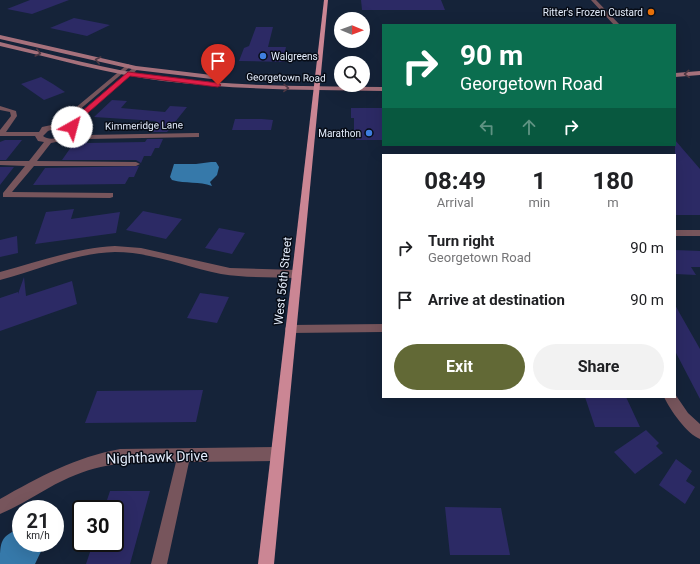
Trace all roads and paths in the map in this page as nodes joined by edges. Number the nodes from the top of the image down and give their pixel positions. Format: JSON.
{"nodes":[{"id":1,"x":326,"y":0,"type":"edge"},
{"id":2,"x":593,"y":0,"type":"edge"},
{"id":3,"x":616,"y":24,"type":"edge"},
{"id":4,"x":0,"y":36,"type":"edge"},
{"id":5,"x":0,"y":44,"type":"edge"},
{"id":6,"x":128,"y":66,"type":"junction"},
{"id":7,"x":136,"y":68,"type":"junction"},
{"id":8,"x":119,"y":72,"type":"junction"},
{"id":9,"x":700,"y":73,"type":"edge"},
{"id":10,"x":128,"y":74,"type":"junction"},
{"id":11,"x":676,"y":75,"type":"edge"},
{"id":12,"x":700,"y":80,"type":"edge"},
{"id":13,"x":676,"y":81,"type":"edge"},
{"id":14,"x":370,"y":82,"type":"edge"},
{"id":15,"x":382,"y":82,"type":"edge"},
{"id":16,"x":334,"y":83,"type":"edge"},
{"id":17,"x":316,"y":85,"type":"junction"},
{"id":18,"x":382,"y":89,"type":"edge"},
{"id":19,"x":0,"y":108,"type":"edge"},
{"id":20,"x":59,"y":124,"type":"junction"},
{"id":21,"x":70,"y":125,"type":"junction"},
{"id":22,"x":0,"y":134,"type":"edge"},
{"id":23,"x":40,"y":134,"type":"junction"},
{"id":24,"x":69,"y":135,"type":"junction"},
{"id":25,"x":196,"y":135,"type":"dead end"},
{"id":26,"x":49,"y":141,"type":"junction"},
{"id":27,"x":0,"y":163,"type":"edge"},
{"id":28,"x":31,"y":164,"type":"junction"},
{"id":29,"x":136,"y":164,"type":"dead end"},
{"id":30,"x":3,"y":195,"type":"edge"},
{"id":31,"x":110,"y":195,"type":"dead end"},
{"id":32,"x":676,"y":233,"type":"edge"},
{"id":33,"x":700,"y":233,"type":"edge"},
{"id":34,"x":297,"y":274,"type":"junction"},
{"id":35,"x":0,"y":276,"type":"edge"},
{"id":36,"x":382,"y":328,"type":"edge"},
{"id":37,"x":290,"y":329,"type":"junction"},
{"id":38,"x":671,"y":398,"type":"edge"},
{"id":39,"x":700,"y":433,"type":"edge"},
{"id":40,"x":277,"y":454,"type":"junction"},
{"id":41,"x":184,"y":455,"type":"junction"},
{"id":42,"x":0,"y":507,"type":"edge"},
{"id":43,"x":159,"y":564,"type":"edge"},
{"id":44,"x":266,"y":564,"type":"edge"}],
"edges":[{"from":1,"to":17,"type":"main road","name":"West 56th Street"},
{"from":2,"to":3,"type":"street"},
{"from":6,"to":4,"type":"main road","name":"Georgetown Road","one_way":true},
{"from":5,"to":8,"type":"main road","name":"Georgetown Road","one_way":true},
{"from":6,"to":7,"type":"main road","name":"Georgetown Road"},
{"from":6,"to":8,"type":"street"},
{"from":7,"to":10,"type":"street"},
{"from":7,"to":17,"type":"main road","name":"Georgetown Road"},
{"from":8,"to":10,"type":"main road","name":"Georgetown Road"},
{"from":8,"to":20,"type":"street"},
{"from":9,"to":11,"type":"main road","one_way":true},
{"from":10,"to":17,"type":"main road","name":"Georgetown Road","one_way":true},
{"from":10,"to":21,"type":"street"},
{"from":12,"to":13,"type":"main road"},
{"from":14,"to":15,"type":"main road"},
{"from":16,"to":17,"type":"main road","name":"Georgetown Road"},
{"from":17,"to":18,"type":"main road","name":"Georgetown Road"},
{"from":17,"to":34,"type":"main road","name":"West 56th Street"},
{"from":19,"to":22,"type":"street"},
{"from":20,"to":21,"type":"street"},
{"from":20,"to":23,"type":"street"},
{"from":21,"to":24,"type":"street"},
{"from":22,"to":23,"type":"street"},
{"from":23,"to":26,"type":"street"},
{"from":24,"to":25,"type":"street","name":"Kimmeridge Lane"},
{"from":24,"to":26,"type":"street"},
{"from":26,"to":28,"type":"street"},
{"from":27,"to":28,"type":"street"},
{"from":28,"to":29,"type":"street"},
{"from":28,"to":30,"type":"street"},
{"from":30,"to":31,"type":"street"},
{"from":32,"to":33,"type":"street"},
{"from":34,"to":35,"type":"street"},
{"from":34,"to":37,"type":"main road","name":"West 56th Street"},
{"from":36,"to":37,"type":"street"},
{"from":37,"to":40,"type":"main road","name":"West 56th Street"},
{"from":38,"to":39,"type":"street"},
{"from":40,"to":41,"type":"street","name":"Nighthawk Drive"},
{"from":40,"to":44,"type":"main road","name":"West 56th Street"},
{"from":41,"to":42,"type":"street","name":"Nighthawk Drive"},
{"from":41,"to":43,"type":"street"}]}
